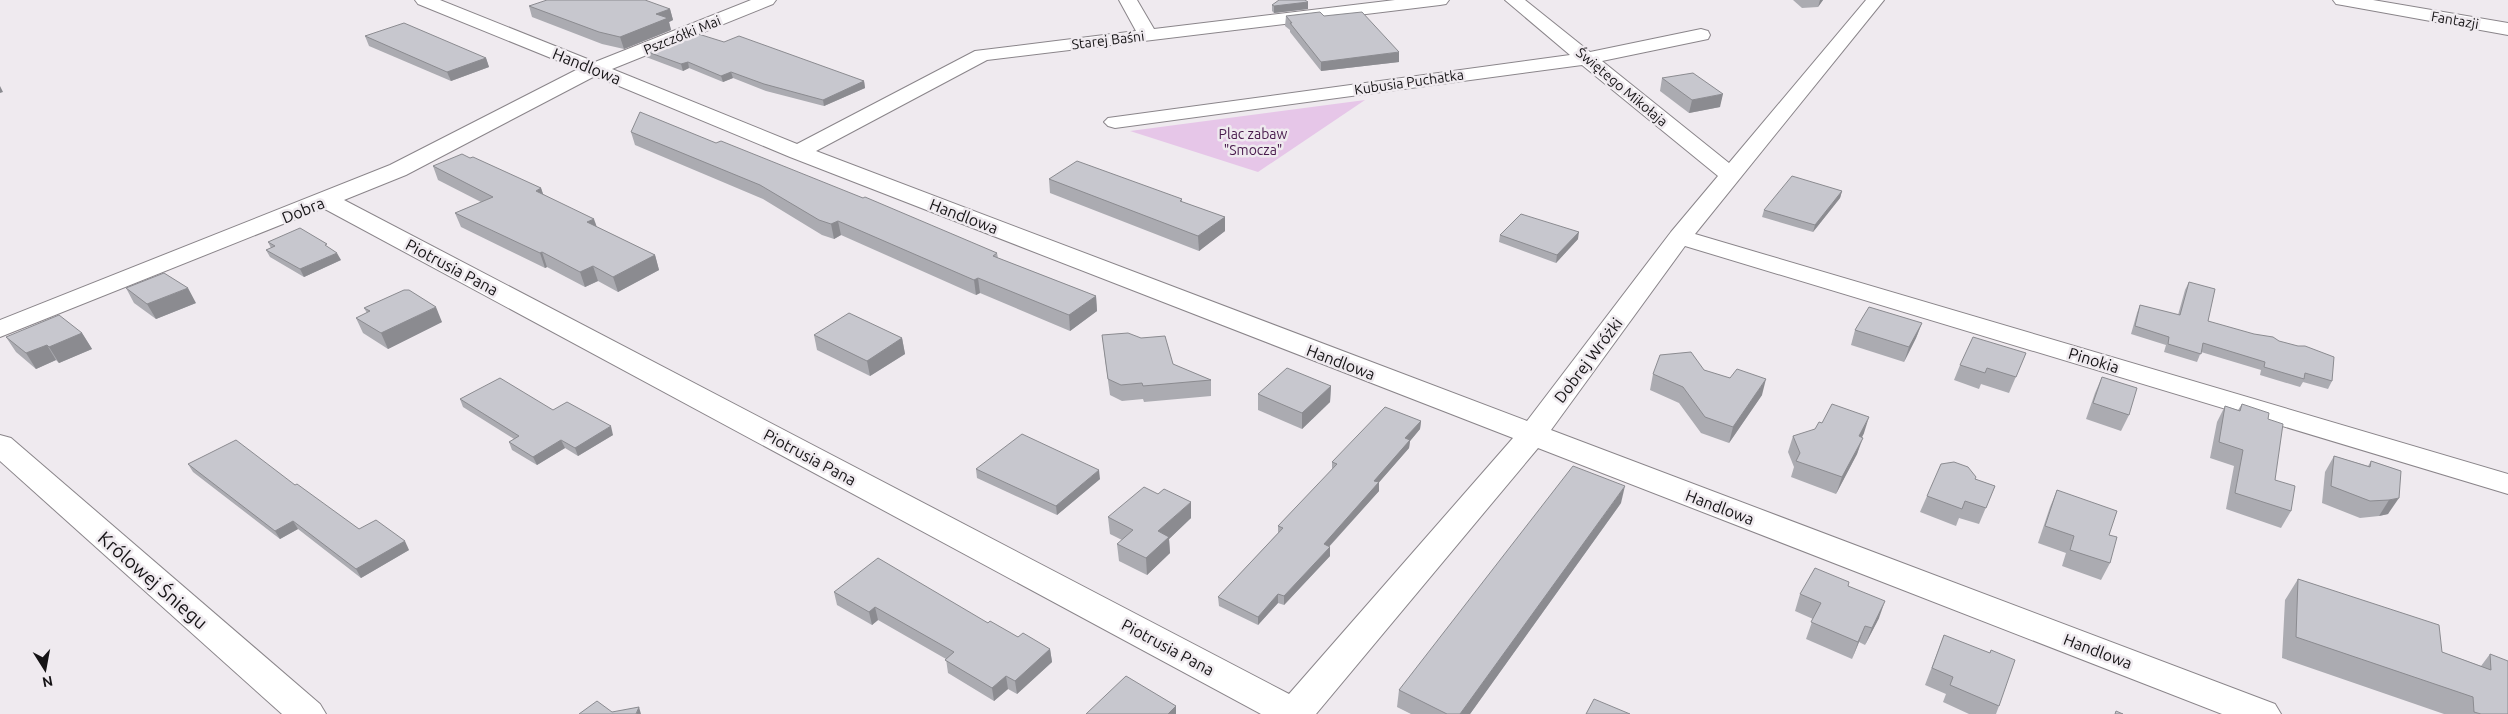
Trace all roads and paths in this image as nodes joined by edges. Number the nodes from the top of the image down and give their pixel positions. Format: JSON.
{"nodes":[{"id":1,"x":424,"y":0,"type":"edge"},
{"id":2,"x":767,"y":0,"type":"edge"},
{"id":3,"x":1128,"y":0,"type":"edge"},
{"id":4,"x":1440,"y":0,"type":"edge"},
{"id":5,"x":1514,"y":0,"type":"edge"},
{"id":6,"x":1875,"y":0,"type":"edge"},
{"id":7,"x":2342,"y":0,"type":"edge"},
{"id":8,"x":2508,"y":30,"type":"edge"},
{"id":9,"x":1148,"y":35,"type":"junction"},
{"id":10,"x":1701,"y":35,"type":"dead end"},
{"id":11,"x":1588,"y":58,"type":"junction"},
{"id":12,"x":596,"y":69,"type":"junction"},
{"id":13,"x":1115,"y":122,"type":"dead end"},
{"id":14,"x":798,"y":152,"type":"junction"},
{"id":15,"x":1731,"y":175,"type":"junction"},
{"id":16,"x":326,"y":200,"type":"junction"},
{"id":17,"x":1680,"y":237,"type":"junction"},
{"id":18,"x":0,"y":329,"type":"edge"},
{"id":19,"x":1532,"y":435,"type":"junction"},
{"id":20,"x":0,"y":445,"type":"edge"},
{"id":21,"x":2508,"y":484,"type":"edge"},
{"id":22,"x":307,"y":714,"type":"edge"},
{"id":23,"x":1294,"y":714,"type":"edge"},
{"id":24,"x":2262,"y":714,"type":"edge"}],
"edges":[{"from":1,"to":12,"type":"street","name":"Handlowa"},
{"from":2,"to":12,"type":"street","name":"Pszczółki Mai"},
{"from":3,"to":9,"type":"street"},
{"from":4,"to":9,"type":"street","name":"Starej Baśni"},
{"from":5,"to":11,"type":"street","name":"Świętego Mikołaja"},
{"from":6,"to":15,"type":"street","name":"Dobrej Wróżki"},
{"from":7,"to":8,"type":"street","name":"Fantazji"},
{"from":9,"to":14,"type":"street","name":"Starej Baśni"},
{"from":10,"to":11,"type":"street","name":"Kubusia Puchatka"},
{"from":11,"to":13,"type":"street","name":"Kubusia Puchatka"},
{"from":11,"to":15,"type":"street","name":"Świętego Mikołaja"},
{"from":12,"to":14,"type":"street","name":"Handlowa"},
{"from":12,"to":16,"type":"street","name":"Dobra"},
{"from":14,"to":19,"type":"street","name":"Handlowa"},
{"from":15,"to":17,"type":"street","name":"Dobrej Wróżki"},
{"from":16,"to":18,"type":"street","name":"Dobra"},
{"from":16,"to":23,"type":"street","name":"Piotrusia Pana"},
{"from":17,"to":19,"type":"street","name":"Dobrej Wróżki"},
{"from":17,"to":21,"type":"street","name":"Pinokia"},
{"from":19,"to":23,"type":"street","name":"Dobrej Wróżki"},
{"from":19,"to":24,"type":"street","name":"Handlowa"},
{"from":20,"to":22,"type":"street","name":"Królowej Śniegu"}]}
